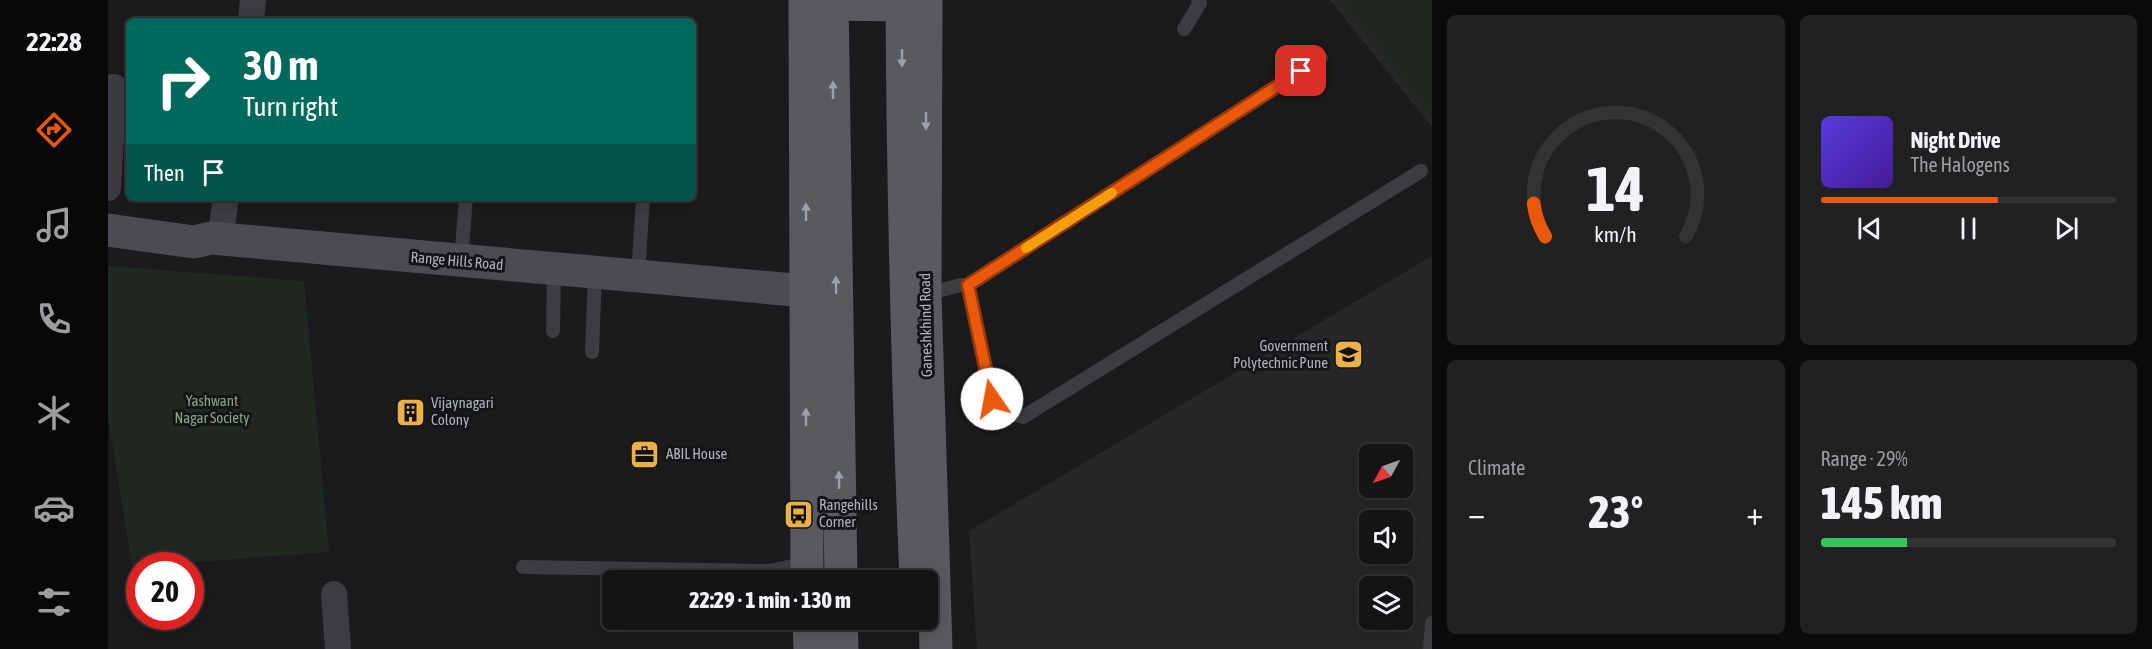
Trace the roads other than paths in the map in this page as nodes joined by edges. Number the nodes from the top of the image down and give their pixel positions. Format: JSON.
{"nodes":[{"id":1,"x":253,"y":0,"type":"edge"},
{"id":2,"x":1198,"y":0,"type":"edge"},
{"id":3,"x":814,"y":1,"type":"edge"},
{"id":4,"x":918,"y":2,"type":"edge"},
{"id":5,"x":251,"y":18,"type":"edge"},
{"id":6,"x":1184,"y":29,"type":"dead end"},
{"id":7,"x":1321,"y":58,"type":"dead end"},
{"id":8,"x":114,"y":87,"type":"dead end"},
{"id":9,"x":1420,"y":171,"type":"dead end"},
{"id":10,"x":108,"y":188,"type":"edge"},
{"id":11,"x":225,"y":201,"type":"edge"},
{"id":12,"x":466,"y":201,"type":"edge"},
{"id":13,"x":642,"y":201,"type":"edge"},
{"id":14,"x":108,"y":212,"type":"edge"},
{"id":15,"x":108,"y":230,"type":"edge"},
{"id":16,"x":215,"y":239,"type":"junction"},
{"id":17,"x":461,"y":261,"type":"junction"},
{"id":18,"x":554,"y":269,"type":"junction"},
{"id":19,"x":595,"y":273,"type":"junction"},
{"id":20,"x":638,"y":277,"type":"junction"},
{"id":21,"x":968,"y":285,"type":"junction"},
{"id":22,"x":806,"y":291,"type":"junction"},
{"id":23,"x":925,"y":294,"type":"junction"},
{"id":24,"x":553,"y":331,"type":"dead end"},
{"id":25,"x":592,"y":352,"type":"dead end"},
{"id":26,"x":523,"y":567,"type":"dead end"},
{"id":27,"x":708,"y":570,"type":"edge"},
{"id":28,"x":807,"y":570,"type":"edge"},
{"id":29,"x":841,"y":570,"type":"edge"},
{"id":30,"x":916,"y":570,"type":"edge"},
{"id":31,"x":334,"y":594,"type":"dead end"},
{"id":32,"x":1432,"y":622,"type":"edge"},
{"id":33,"x":809,"y":630,"type":"edge"},
{"id":34,"x":841,"y":630,"type":"edge"},
{"id":35,"x":918,"y":630,"type":"edge"},
{"id":36,"x":338,"y":649,"type":"edge"},
{"id":37,"x":810,"y":649,"type":"edge"},
{"id":38,"x":842,"y":649,"type":"edge"},
{"id":39,"x":919,"y":649,"type":"edge"},
{"id":40,"x":936,"y":649,"type":"edge"},
{"id":41,"x":1430,"y":649,"type":"edge"}],
"edges":[{"from":1,"to":5,"type":"street"},
{"from":2,"to":6,"type":"lane"},
{"from":3,"to":4,"type":"main road"},
{"from":22,"to":3,"type":"main road","one_way":true},
{"from":29,"to":3,"type":"main road","one_way":true,"bridge":true},
{"from":4,"to":23,"type":"main road","name":"Ganeshkhind Road","one_way":true},
{"from":4,"to":30,"type":"main road","one_way":true,"bridge":true},
{"from":7,"to":21,"type":"lane"},
{"from":8,"to":10,"type":"street"},
{"from":9,"to":21,"type":"lane"},
{"from":11,"to":16,"type":"street"},
{"from":12,"to":17,"type":"lane"},
{"from":13,"to":20,"type":"lane"},
{"from":14,"to":16,"type":"main road"},
{"from":15,"to":16,"type":"main road","name":"Range Hills Road"},
{"from":16,"to":17,"type":"main road","name":"Range Hills Road"},
{"from":17,"to":18,"type":"main road","name":"Range Hills Road"},
{"from":18,"to":19,"type":"main road","name":"Range Hills Road"},
{"from":18,"to":24,"type":"lane"},
{"from":19,"to":20,"type":"main road","name":"Range Hills Road"},
{"from":19,"to":25,"type":"lane"},
{"from":20,"to":22,"type":"main road","name":"Range Hills Road"},
{"from":21,"to":23,"type":"lane"},
{"from":28,"to":22,"type":"main road","one_way":true},
{"from":23,"to":40,"type":"main road","name":"Ganeshkhind Road"},
{"from":26,"to":27,"type":"lane"},
{"from":31,"to":36,"type":"street"},
{"from":32,"to":41,"type":"lane"},
{"from":33,"to":37,"type":"main road"},
{"from":34,"to":38,"type":"main road"},
{"from":35,"to":39,"type":"main road"}]}
